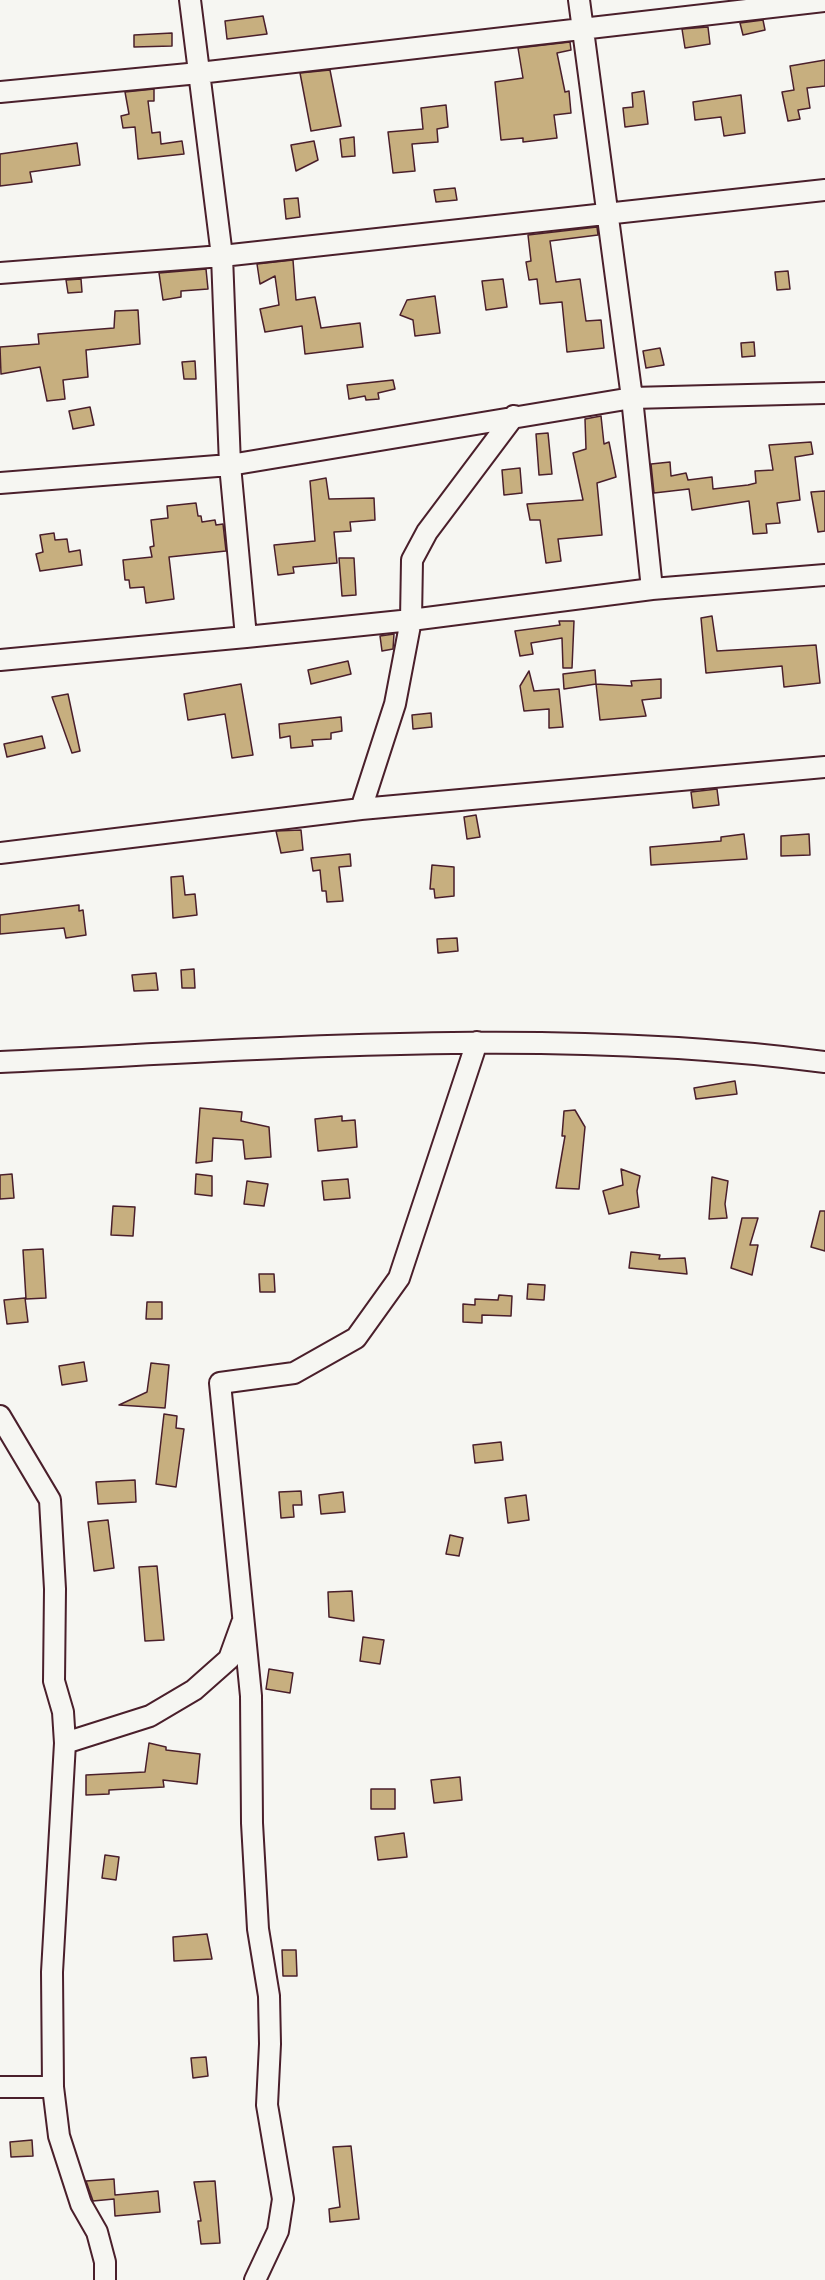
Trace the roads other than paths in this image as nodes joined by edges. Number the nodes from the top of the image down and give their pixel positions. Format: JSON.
{"nodes":[{"id":1,"x":190,"y":0,"type":"edge"},
{"id":2,"x":579,"y":0,"type":"edge"},
{"id":3,"x":825,"y":1,"type":"edge"},
{"id":4,"x":583,"y":29,"type":"junction"},
{"id":5,"x":199,"y":73,"type":"junction"},
{"id":6,"x":0,"y":92,"type":"edge"},
{"id":7,"x":825,"y":190,"type":"edge"},
{"id":8,"x":607,"y":214,"type":"junction"},
{"id":9,"x":222,"y":256,"type":"junction"},
{"id":10,"x":0,"y":273,"type":"edge"},
{"id":11,"x":825,"y":393,"type":"edge"},
{"id":12,"x":632,"y":398,"type":"junction"},
{"id":13,"x":514,"y":416,"type":"junction"},
{"id":14,"x":230,"y":465,"type":"junction"},
{"id":15,"x":0,"y":483,"type":"edge"},
{"id":16,"x":825,"y":574,"type":"edge"},
{"id":17,"x":652,"y":589,"type":"junction"},
{"id":18,"x":411,"y":620,"type":"junction"},
{"id":19,"x":246,"y":637,"type":"junction"},
{"id":20,"x":0,"y":660,"type":"edge"},
{"id":21,"x":825,"y":767,"type":"edge"},
{"id":22,"x":361,"y":810,"type":"junction"},
{"id":23,"x":0,"y":853,"type":"edge"},
{"id":24,"x":477,"y":1042,"type":"junction"},
{"id":25,"x":0,"y":1062,"type":"edge"},
{"id":26,"x":825,"y":1062,"type":"edge"},
{"id":27,"x":0,"y":1416,"type":"edge"},
{"id":28,"x":237,"y":1554,"type":"junction"},
{"id":29,"x":65,"y":1743,"type":"junction"},
{"id":30,"x":0,"y":2087,"type":"edge"},
{"id":31,"x":53,"y":2087,"type":"junction"},
{"id":32,"x":105,"y":2280,"type":"edge"},
{"id":33,"x":255,"y":2280,"type":"edge"}],
"edges":[{"from":1,"to":5,"type":"street"},
{"from":2,"to":4,"type":"street"},
{"from":3,"to":4,"type":"street"},
{"from":4,"to":5,"type":"street"},
{"from":4,"to":8,"type":"street"},
{"from":5,"to":6,"type":"street"},
{"from":5,"to":9,"type":"street"},
{"from":7,"to":8,"type":"street"},
{"from":8,"to":9,"type":"street"},
{"from":8,"to":12,"type":"street"},
{"from":9,"to":10,"type":"street"},
{"from":9,"to":14,"type":"street"},
{"from":11,"to":12,"type":"street"},
{"from":12,"to":13,"type":"street"},
{"from":12,"to":17,"type":"street"},
{"from":13,"to":14,"type":"street"},
{"from":13,"to":18,"type":"street"},
{"from":14,"to":15,"type":"street"},
{"from":14,"to":19,"type":"street"},
{"from":16,"to":17,"type":"street"},
{"from":17,"to":18,"type":"street"},
{"from":18,"to":19,"type":"street"},
{"from":18,"to":22,"type":"street"},
{"from":19,"to":20,"type":"street"},
{"from":21,"to":22,"type":"street"},
{"from":22,"to":23,"type":"street"},
{"from":24,"to":25,"type":"street"},
{"from":24,"to":26,"type":"street"},
{"from":24,"to":28,"type":"street"},
{"from":27,"to":29,"type":"street"},
{"from":28,"to":29,"type":"street"},
{"from":28,"to":33,"type":"street"},
{"from":29,"to":31,"type":"street"},
{"from":30,"to":31,"type":"street"},
{"from":31,"to":32,"type":"street"}]}
